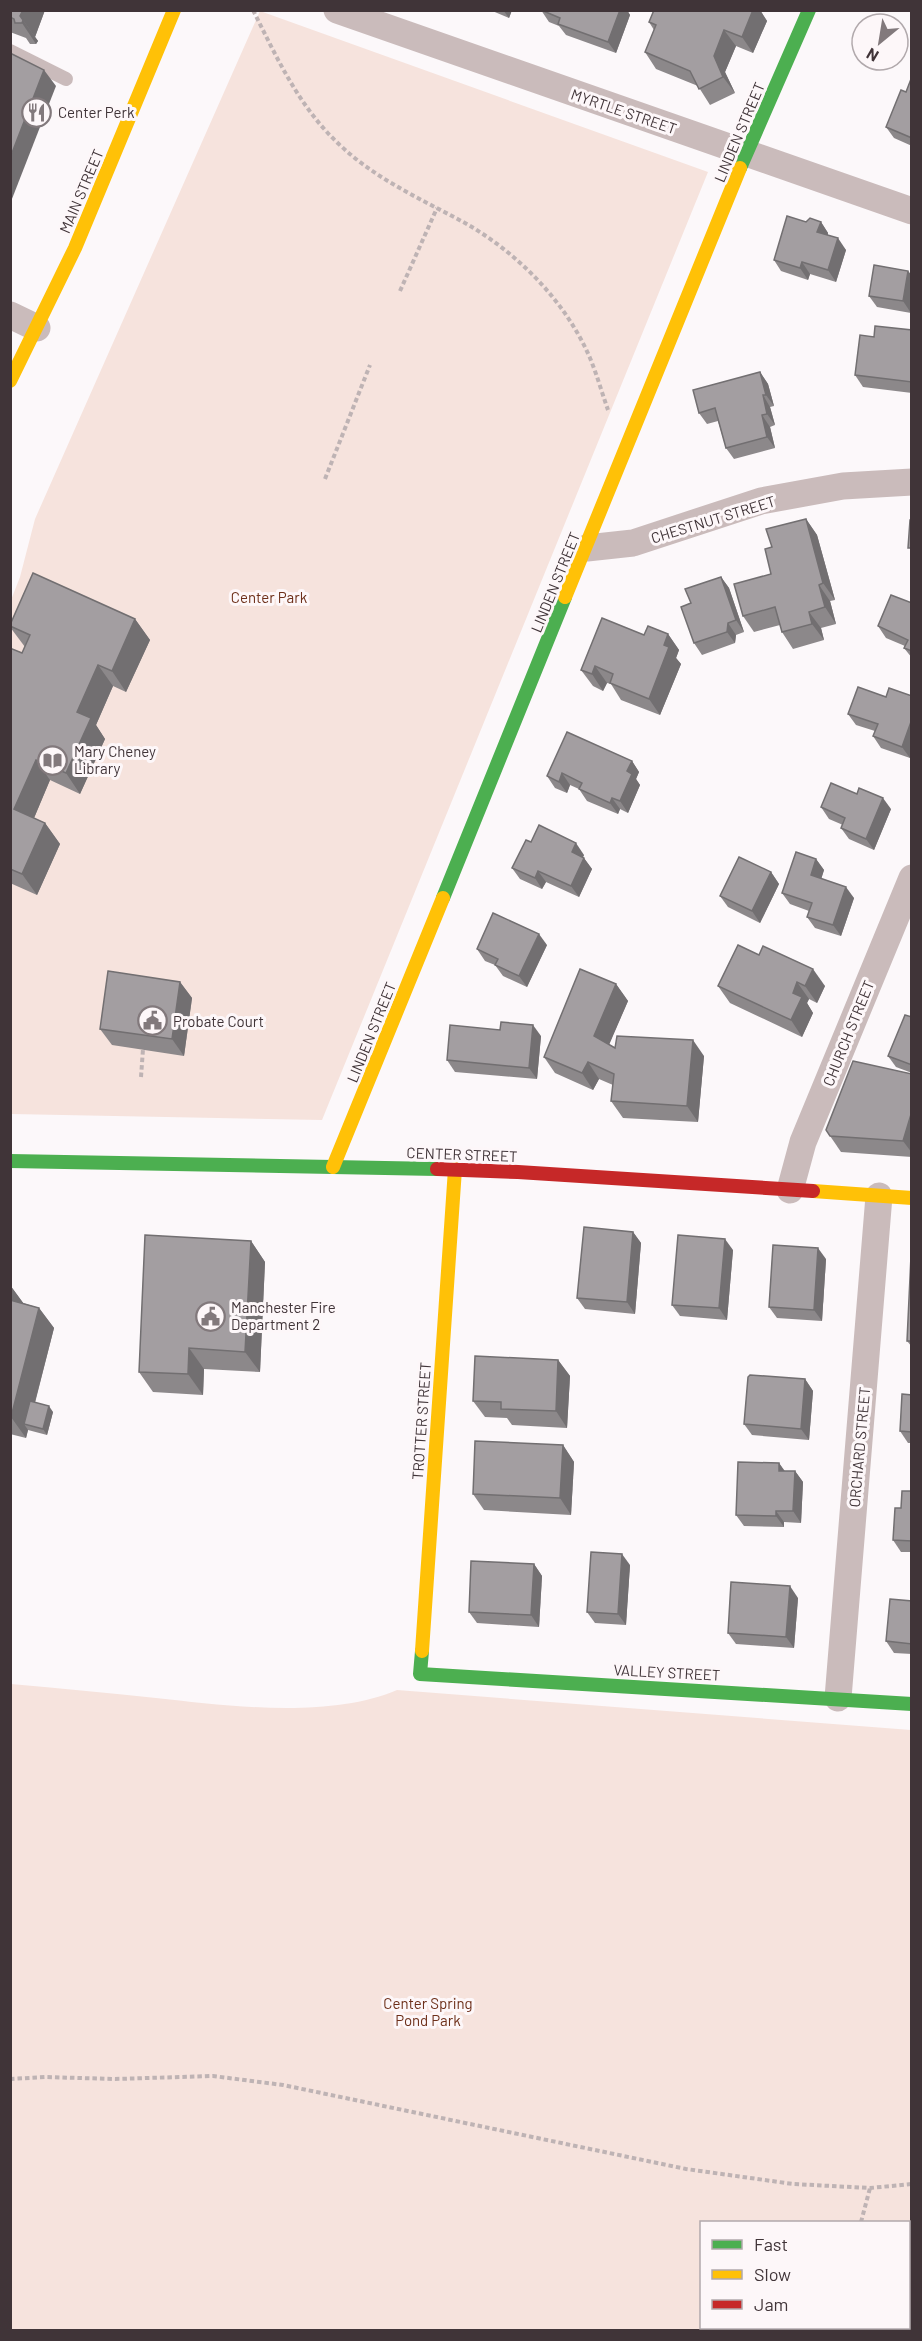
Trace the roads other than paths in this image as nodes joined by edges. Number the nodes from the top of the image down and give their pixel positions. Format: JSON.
{"nodes":[{"id":1,"x":174,"y":10,"type":"edge"},
{"id":2,"x":337,"y":10,"type":"edge"},
{"id":3,"x":809,"y":10,"type":"edge"},
{"id":4,"x":10,"y":51,"type":"edge"},
{"id":5,"x":66,"y":79,"type":"dead end"},
{"id":6,"x":746,"y":154,"type":"junction"},
{"id":7,"x":912,"y":211,"type":"edge"},
{"id":8,"x":10,"y":315,"type":"edge"},
{"id":9,"x":37,"y":328,"type":"junction"},
{"id":10,"x":10,"y":381,"type":"edge"},
{"id":11,"x":912,"y":482,"type":"edge"},
{"id":12,"x":587,"y":548,"type":"junction"},
{"id":13,"x":912,"y":878,"type":"edge"},
{"id":14,"x":10,"y":1161,"type":"edge"},
{"id":15,"x":333,"y":1167,"type":"junction"},
{"id":16,"x":455,"y":1169,"type":"junction"},
{"id":17,"x":790,"y":1190,"type":"junction"},
{"id":18,"x":879,"y":1196,"type":"junction"},
{"id":19,"x":912,"y":1198,"type":"edge"},
{"id":20,"x":420,"y":1674,"type":"joint"},
{"id":21,"x":838,"y":1698,"type":"junction"},
{"id":22,"x":912,"y":1704,"type":"edge"}],
"edges":[{"from":1,"to":9,"type":"street","name":"MAIN STREET"},
{"from":2,"to":6,"type":"street","name":"MYRTLE STREET"},
{"from":3,"to":6,"type":"street","name":"LINDEN STREET"},
{"from":4,"to":5,"type":"lane"},
{"from":6,"to":7,"type":"street","name":"MYRTLE STREET"},
{"from":6,"to":12,"type":"street","name":"LINDEN STREET"},
{"from":8,"to":9,"type":"street"},
{"from":9,"to":10,"type":"street","name":"MAIN STREET"},
{"from":11,"to":12,"type":"street","name":"CHESTNUT STREET"},
{"from":12,"to":15,"type":"street","name":"LINDEN STREET"},
{"from":13,"to":17,"type":"street","name":"CHURCH STREET"},
{"from":14,"to":15,"type":"street","name":"CENTER STREET"},
{"from":15,"to":16,"type":"street","name":"CENTER STREET"},
{"from":16,"to":17,"type":"street","name":"CENTER STREET"},
{"from":16,"to":20,"type":"street","name":"TROTTER STREET"},
{"from":17,"to":18,"type":"street","name":"CENTER STREET"},
{"from":18,"to":19,"type":"street","name":"CENTER STREET"},
{"from":18,"to":21,"type":"street","name":"ORCHARD STREET"},
{"from":20,"to":21,"type":"street","name":"VALLEY STREET"},
{"from":21,"to":22,"type":"street","name":"VALLEY STREET"}]}
